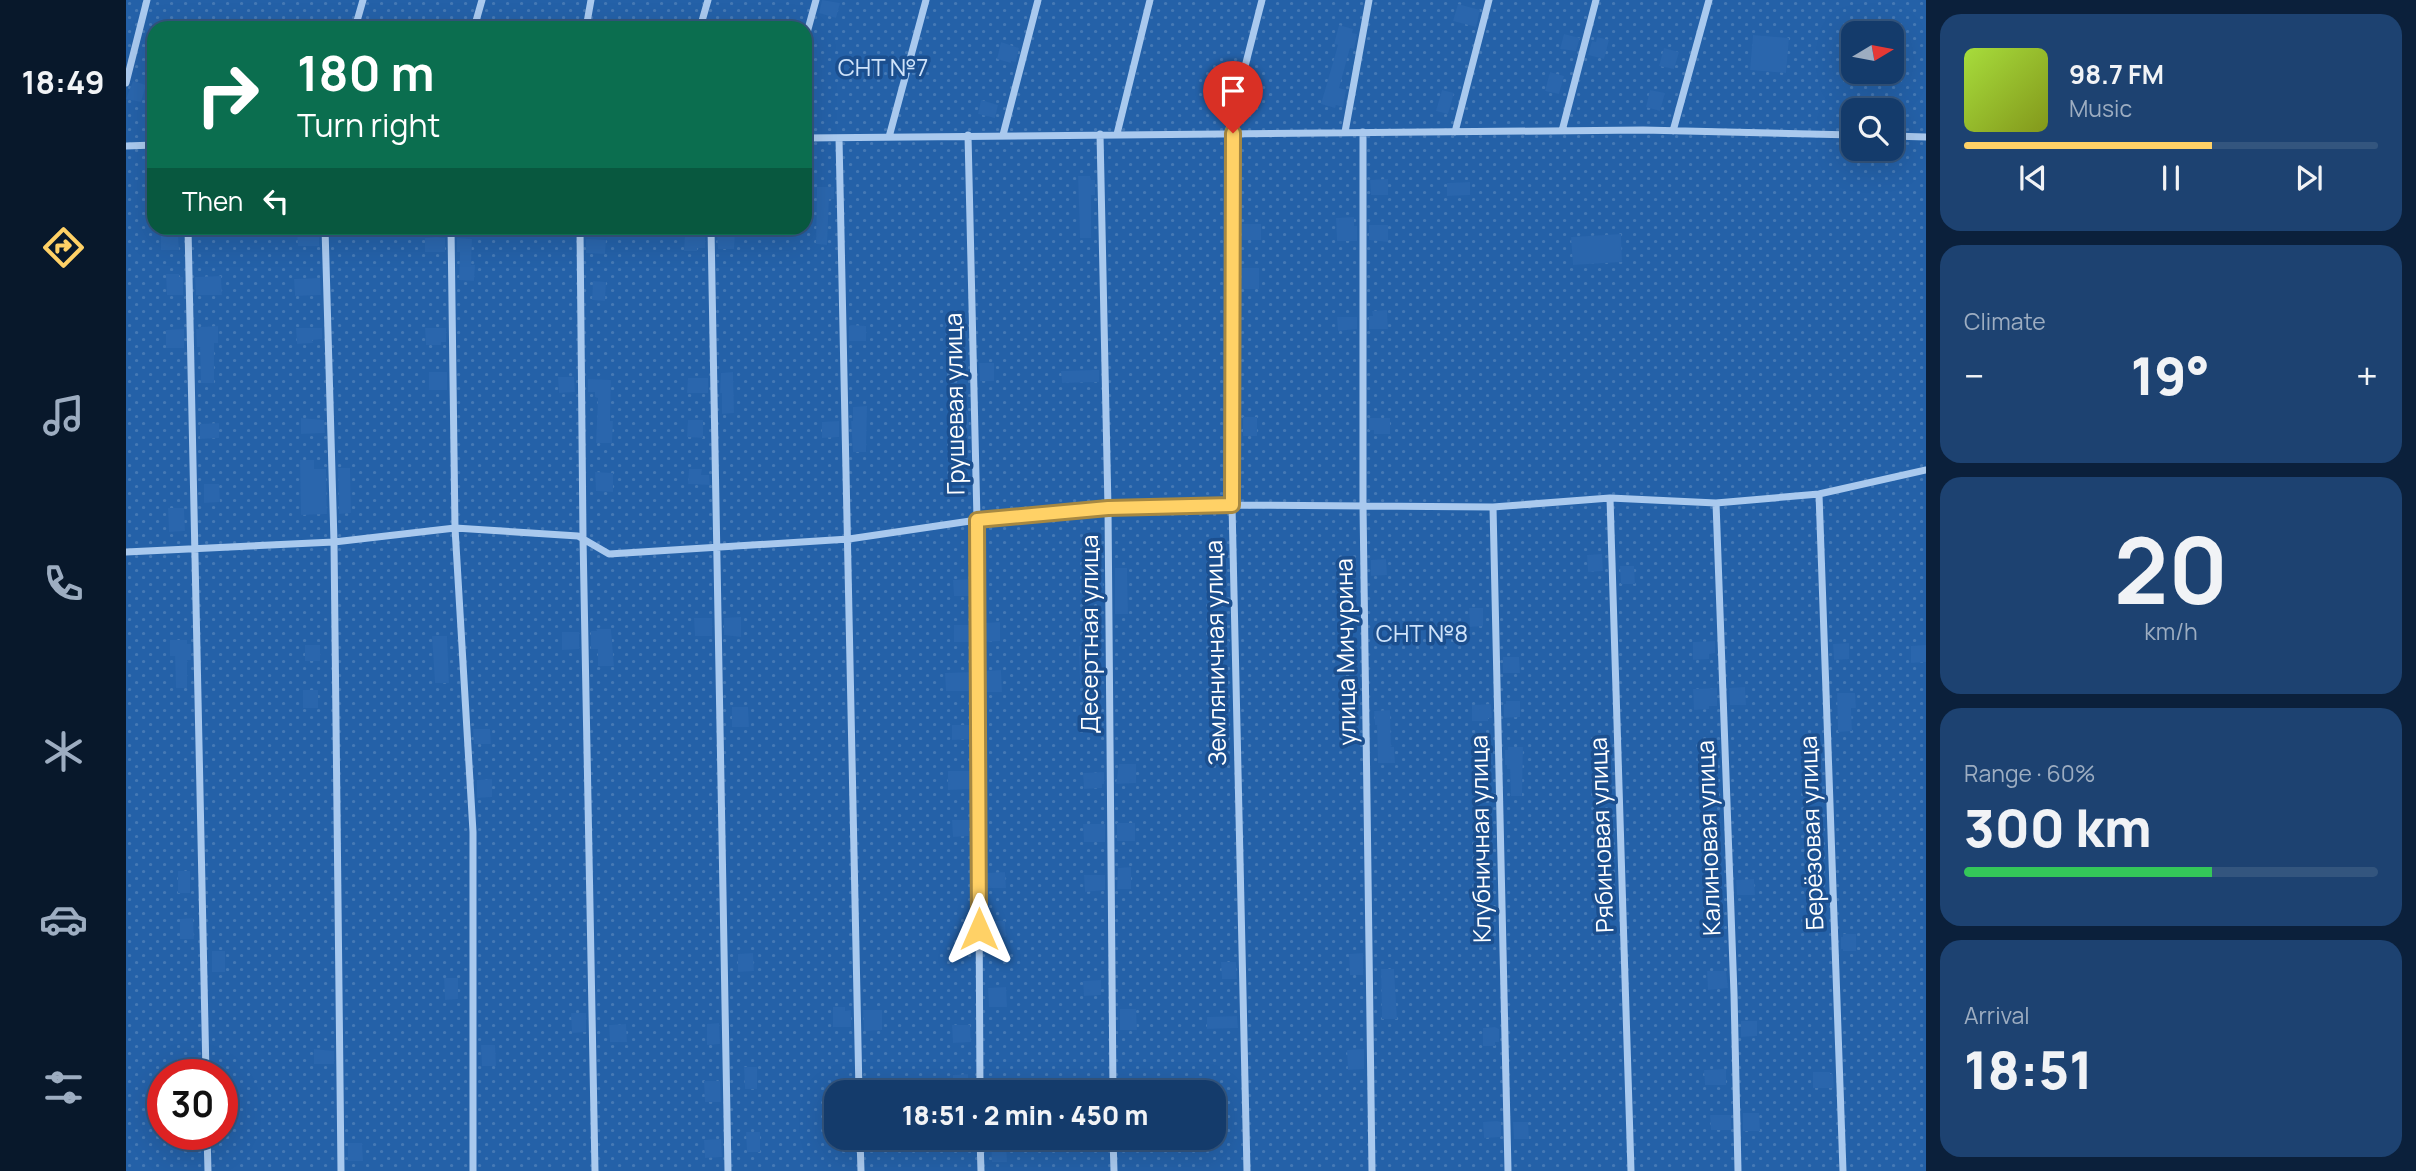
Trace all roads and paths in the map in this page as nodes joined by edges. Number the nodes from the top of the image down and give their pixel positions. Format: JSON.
{"nodes":[{"id":1,"x":147,"y":0,"type":"edge"},
{"id":2,"x":363,"y":0,"type":"edge"},
{"id":3,"x":482,"y":0,"type":"edge"},
{"id":4,"x":592,"y":0,"type":"edge"},
{"id":5,"x":708,"y":0,"type":"edge"},
{"id":6,"x":816,"y":0,"type":"edge"},
{"id":7,"x":926,"y":0,"type":"edge"},
{"id":8,"x":1038,"y":0,"type":"edge"},
{"id":9,"x":1150,"y":0,"type":"edge"},
{"id":10,"x":1262,"y":0,"type":"edge"},
{"id":11,"x":1369,"y":0,"type":"edge"},
{"id":12,"x":1489,"y":0,"type":"edge"},
{"id":13,"x":1596,"y":0,"type":"edge"},
{"id":14,"x":1709,"y":0,"type":"edge"},
{"id":15,"x":357,"y":21,"type":"edge"},
{"id":16,"x":476,"y":21,"type":"edge"},
{"id":17,"x":588,"y":21,"type":"edge"},
{"id":18,"x":701,"y":21,"type":"edge"},
{"id":19,"x":810,"y":21,"type":"edge"},
{"id":20,"x":126,"y":83,"type":"edge"},
{"id":21,"x":1562,"y":131,"type":"junction"},
{"id":22,"x":1673,"y":131,"type":"junction"},
{"id":23,"x":1345,"y":132,"type":"junction"},
{"id":24,"x":1363,"y":132,"type":"junction"},
{"id":25,"x":1455,"y":132,"type":"junction"},
{"id":26,"x":1231,"y":133,"type":"junction"},
{"id":27,"x":1100,"y":134,"type":"junction"},
{"id":28,"x":1117,"y":134,"type":"junction"},
{"id":29,"x":968,"y":135,"type":"junction"},
{"id":30,"x":1003,"y":135,"type":"junction"},
{"id":31,"x":1841,"y":135,"type":"edge"},
{"id":32,"x":1904,"y":136,"type":"edge"},
{"id":33,"x":890,"y":137,"type":"junction"},
{"id":34,"x":1926,"y":137,"type":"edge"},
{"id":35,"x":812,"y":138,"type":"edge"},
{"id":36,"x":839,"y":138,"type":"junction"},
{"id":37,"x":147,"y":145,"type":"edge"},
{"id":38,"x":126,"y":146,"type":"edge"},
{"id":39,"x":188,"y":235,"type":"edge"},
{"id":40,"x":325,"y":235,"type":"edge"},
{"id":41,"x":451,"y":235,"type":"edge"},
{"id":42,"x":580,"y":235,"type":"edge"},
{"id":43,"x":711,"y":235,"type":"edge"},
{"id":44,"x":1926,"y":470,"type":"edge"},
{"id":45,"x":1819,"y":494,"type":"junction"},
{"id":46,"x":1610,"y":498,"type":"junction"},
{"id":47,"x":1716,"y":503,"type":"junction"},
{"id":48,"x":1232,"y":505,"type":"junction"},
{"id":49,"x":1363,"y":505,"type":"junction"},
{"id":50,"x":1493,"y":507,"type":"junction"},
{"id":51,"x":1108,"y":508,"type":"junction"},
{"id":52,"x":977,"y":520,"type":"junction"},
{"id":53,"x":455,"y":528,"type":"junction"},
{"id":54,"x":583,"y":538,"type":"junction"},
{"id":55,"x":849,"y":539,"type":"junction"},
{"id":56,"x":334,"y":542,"type":"junction"},
{"id":57,"x":196,"y":548,"type":"junction"},
{"id":58,"x":716,"y":549,"type":"junction"},
{"id":59,"x":126,"y":552,"type":"edge"},
{"id":60,"x":206,"y":1059,"type":"edge"},
{"id":61,"x":859,"y":1080,"type":"edge"},
{"id":62,"x":980,"y":1080,"type":"edge"},
{"id":63,"x":1113,"y":1080,"type":"edge"},
{"id":64,"x":207,"y":1150,"type":"edge"},
{"id":65,"x":860,"y":1150,"type":"edge"},
{"id":66,"x":980,"y":1150,"type":"edge"},
{"id":67,"x":1113,"y":1150,"type":"edge"},
{"id":68,"x":208,"y":1171,"type":"edge"},
{"id":69,"x":341,"y":1171,"type":"edge"},
{"id":70,"x":473,"y":1171,"type":"edge"},
{"id":71,"x":595,"y":1171,"type":"edge"},
{"id":72,"x":728,"y":1171,"type":"edge"},
{"id":73,"x":861,"y":1171,"type":"edge"},
{"id":74,"x":981,"y":1171,"type":"edge"},
{"id":75,"x":1114,"y":1171,"type":"edge"},
{"id":76,"x":1247,"y":1171,"type":"edge"},
{"id":77,"x":1372,"y":1171,"type":"edge"},
{"id":78,"x":1508,"y":1171,"type":"edge"},
{"id":79,"x":1631,"y":1171,"type":"edge"},
{"id":80,"x":1738,"y":1171,"type":"edge"},
{"id":81,"x":1843,"y":1171,"type":"edge"}],
"edges":[{"from":1,"to":20,"type":"street"},
{"from":2,"to":15,"type":"street"},
{"from":3,"to":16,"type":"street"},
{"from":4,"to":17,"type":"street"},
{"from":5,"to":18,"type":"street"},
{"from":6,"to":19,"type":"street"},
{"from":7,"to":33,"type":"street"},
{"from":8,"to":30,"type":"street"},
{"from":9,"to":28,"type":"street"},
{"from":10,"to":26,"type":"street","name":"Земляничная улица"},
{"from":11,"to":23,"type":"street"},
{"from":12,"to":25,"type":"street"},
{"from":13,"to":21,"type":"street"},
{"from":14,"to":22,"type":"street"},
{"from":21,"to":22,"type":"street"},
{"from":21,"to":25,"type":"street"},
{"from":22,"to":31,"type":"street"},
{"from":23,"to":24,"type":"street"},
{"from":23,"to":26,"type":"street"},
{"from":24,"to":25,"type":"street"},
{"from":24,"to":49,"type":"street","name":"улица Мичурина"},
{"from":26,"to":28,"type":"street"},
{"from":26,"to":48,"type":"street","name":"Земляничная улица"},
{"from":27,"to":28,"type":"street"},
{"from":27,"to":30,"type":"street"},
{"from":27,"to":51,"type":"street","name":"Десертная улица"},
{"from":29,"to":30,"type":"street"},
{"from":29,"to":33,"type":"street"},
{"from":29,"to":52,"type":"street","name":"Грушевая улица"},
{"from":32,"to":34,"type":"street"},
{"from":33,"to":36,"type":"street"},
{"from":35,"to":36,"type":"street"},
{"from":36,"to":55,"type":"street"},
{"from":37,"to":38,"type":"street"},
{"from":39,"to":57,"type":"street"},
{"from":40,"to":56,"type":"street"},
{"from":41,"to":53,"type":"street"},
{"from":42,"to":54,"type":"street"},
{"from":43,"to":58,"type":"street"},
{"from":44,"to":45,"type":"street"},
{"from":45,"to":47,"type":"street"},
{"from":45,"to":81,"type":"street","name":"Берёзовая улица"},
{"from":46,"to":47,"type":"street"},
{"from":46,"to":50,"type":"street"},
{"from":46,"to":79,"type":"street","name":"Рябиновая улица"},
{"from":47,"to":80,"type":"street","name":"Калиновая улица"},
{"from":48,"to":49,"type":"street"},
{"from":48,"to":51,"type":"street"},
{"from":48,"to":76,"type":"street","name":"Земляничная улица"},
{"from":49,"to":50,"type":"street"},
{"from":49,"to":77,"type":"street","name":"улица Мичурина"},
{"from":50,"to":78,"type":"street","name":"Клубничная улица"},
{"from":51,"to":52,"type":"street"},
{"from":51,"to":63,"type":"street","name":"Десертная улица"},
{"from":52,"to":55,"type":"street"},
{"from":52,"to":62,"type":"street","name":"Грушевая улица"},
{"from":53,"to":54,"type":"street"},
{"from":53,"to":56,"type":"street"},
{"from":53,"to":70,"type":"street"},
{"from":54,"to":58,"type":"street"},
{"from":54,"to":71,"type":"street"},
{"from":55,"to":58,"type":"street"},
{"from":55,"to":61,"type":"street"},
{"from":56,"to":57,"type":"street"},
{"from":56,"to":69,"type":"street"},
{"from":57,"to":59,"type":"street"},
{"from":57,"to":60,"type":"street"},
{"from":58,"to":72,"type":"street"},
{"from":64,"to":68,"type":"street"},
{"from":65,"to":73,"type":"street"},
{"from":66,"to":74,"type":"street"},
{"from":67,"to":75,"type":"street"}]}
